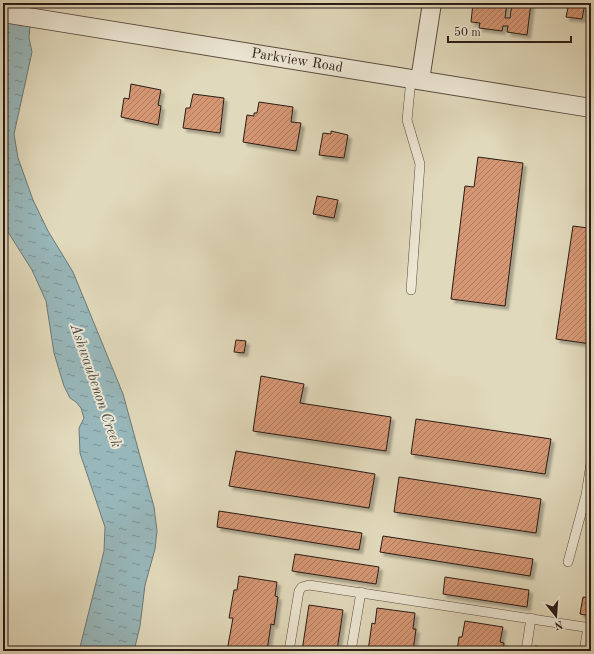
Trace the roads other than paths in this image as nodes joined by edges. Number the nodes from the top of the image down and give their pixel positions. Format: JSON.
{"nodes":[{"id":1,"x":432,"y":3,"type":"edge"},
{"id":2,"x":3,"y":13,"type":"edge"},
{"id":3,"x":415,"y":80,"type":"junction"},
{"id":4,"x":591,"y":108,"type":"edge"},
{"id":5,"x":411,"y":290,"type":"dead end"},
{"id":6,"x":591,"y":463,"type":"edge"},
{"id":7,"x":588,"y":495,"type":"edge"},
{"id":8,"x":568,"y":562,"type":"dead end"},
{"id":9,"x":361,"y":592,"type":"junction"},
{"id":10,"x":531,"y":618,"type":"junction"},
{"id":11,"x":590,"y":628,"type":"edge"},
{"id":12,"x":289,"y":651,"type":"edge"},
{"id":13,"x":351,"y":651,"type":"edge"},
{"id":14,"x":526,"y":651,"type":"edge"},
{"id":15,"x":584,"y":651,"type":"edge"}],
"edges":[{"from":1,"to":3,"type":"street"},
{"from":2,"to":3,"type":"street","name":"Parkview Road"},
{"from":3,"to":4,"type":"street","name":"Parkview Road"},
{"from":3,"to":5,"type":"lane"},
{"from":6,"to":7,"type":"lane"},
{"from":7,"to":8,"type":"lane"},
{"from":9,"to":10,"type":"lane"},
{"from":9,"to":12,"type":"lane"},
{"from":9,"to":13,"type":"lane"},
{"from":10,"to":11,"type":"lane"},
{"from":10,"to":14,"type":"lane"},
{"from":11,"to":15,"type":"lane"}]}
